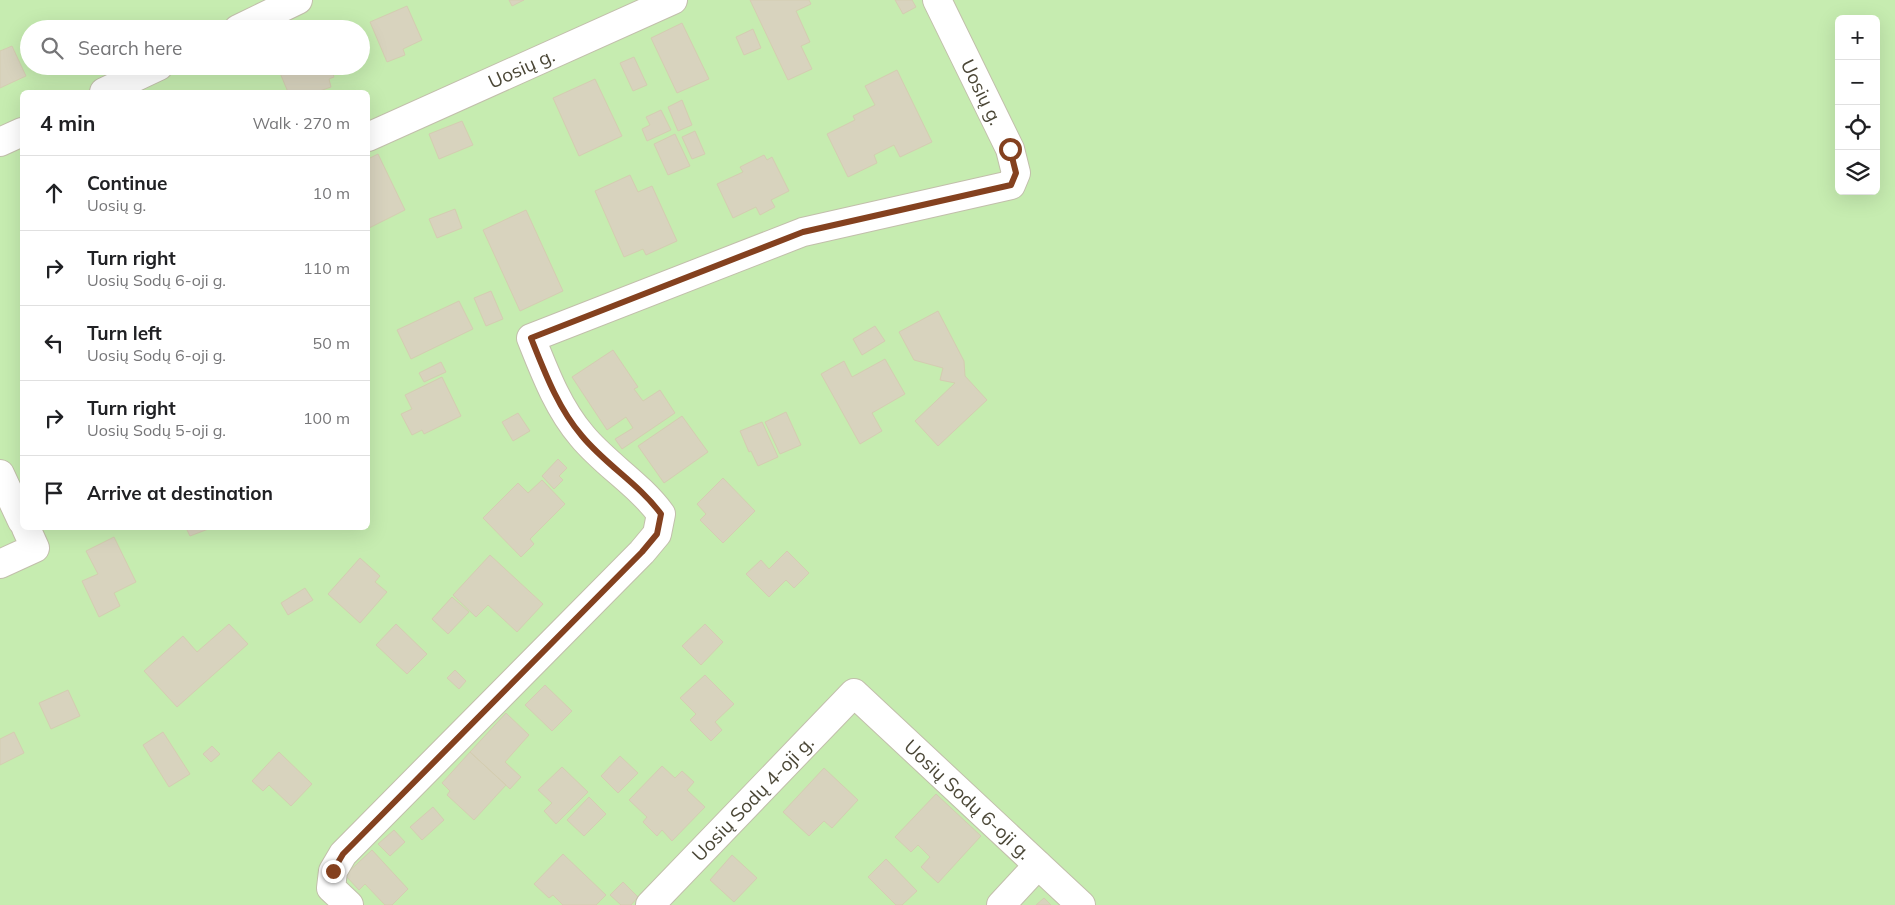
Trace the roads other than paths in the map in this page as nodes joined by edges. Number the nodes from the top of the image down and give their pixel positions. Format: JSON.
{"nodes":[{"id":1,"x":298,"y":0,"type":"edge"},
{"id":2,"x":673,"y":0,"type":"edge"},
{"id":3,"x":937,"y":0,"type":"edge"},
{"id":4,"x":257,"y":20,"type":"edge"},
{"id":5,"x":140,"y":75,"type":"edge"},
{"id":6,"x":108,"y":90,"type":"edge"},
{"id":7,"x":20,"y":133,"type":"edge"},
{"id":8,"x":370,"y":136,"type":"edge"},
{"id":9,"x":0,"y":142,"type":"edge"},
{"id":10,"x":0,"y":474,"type":"edge"},
{"id":11,"x":20,"y":517,"type":"edge"},
{"id":12,"x":27,"y":530,"type":"edge"},
{"id":13,"x":0,"y":564,"type":"edge"},
{"id":14,"x":854,"y":693,"type":"joint"},
{"id":15,"x":1038,"y":865,"type":"junction"},
{"id":16,"x":349,"y":905,"type":"edge"},
{"id":17,"x":650,"y":905,"type":"edge"},
{"id":18,"x":1001,"y":905,"type":"edge"},
{"id":19,"x":1081,"y":905,"type":"edge"}],
"edges":[{"from":1,"to":4,"type":"street"},
{"from":2,"to":8,"type":"street","name":"Uosių g."},
{"from":3,"to":16,"type":"street","name":"Uosių g."},
{"from":5,"to":6,"type":"street"},
{"from":7,"to":9,"type":"street"},
{"from":10,"to":11,"type":"street"},
{"from":12,"to":13,"type":"street"},
{"from":14,"to":15,"type":"street","name":"Uosių Sodų 6-oji g."},
{"from":14,"to":17,"type":"street","name":"Uosių Sodų 4-oji g."},
{"from":15,"to":18,"type":"street"},
{"from":15,"to":19,"type":"street","name":"Uosių Sodų 6-oji g."}]}
